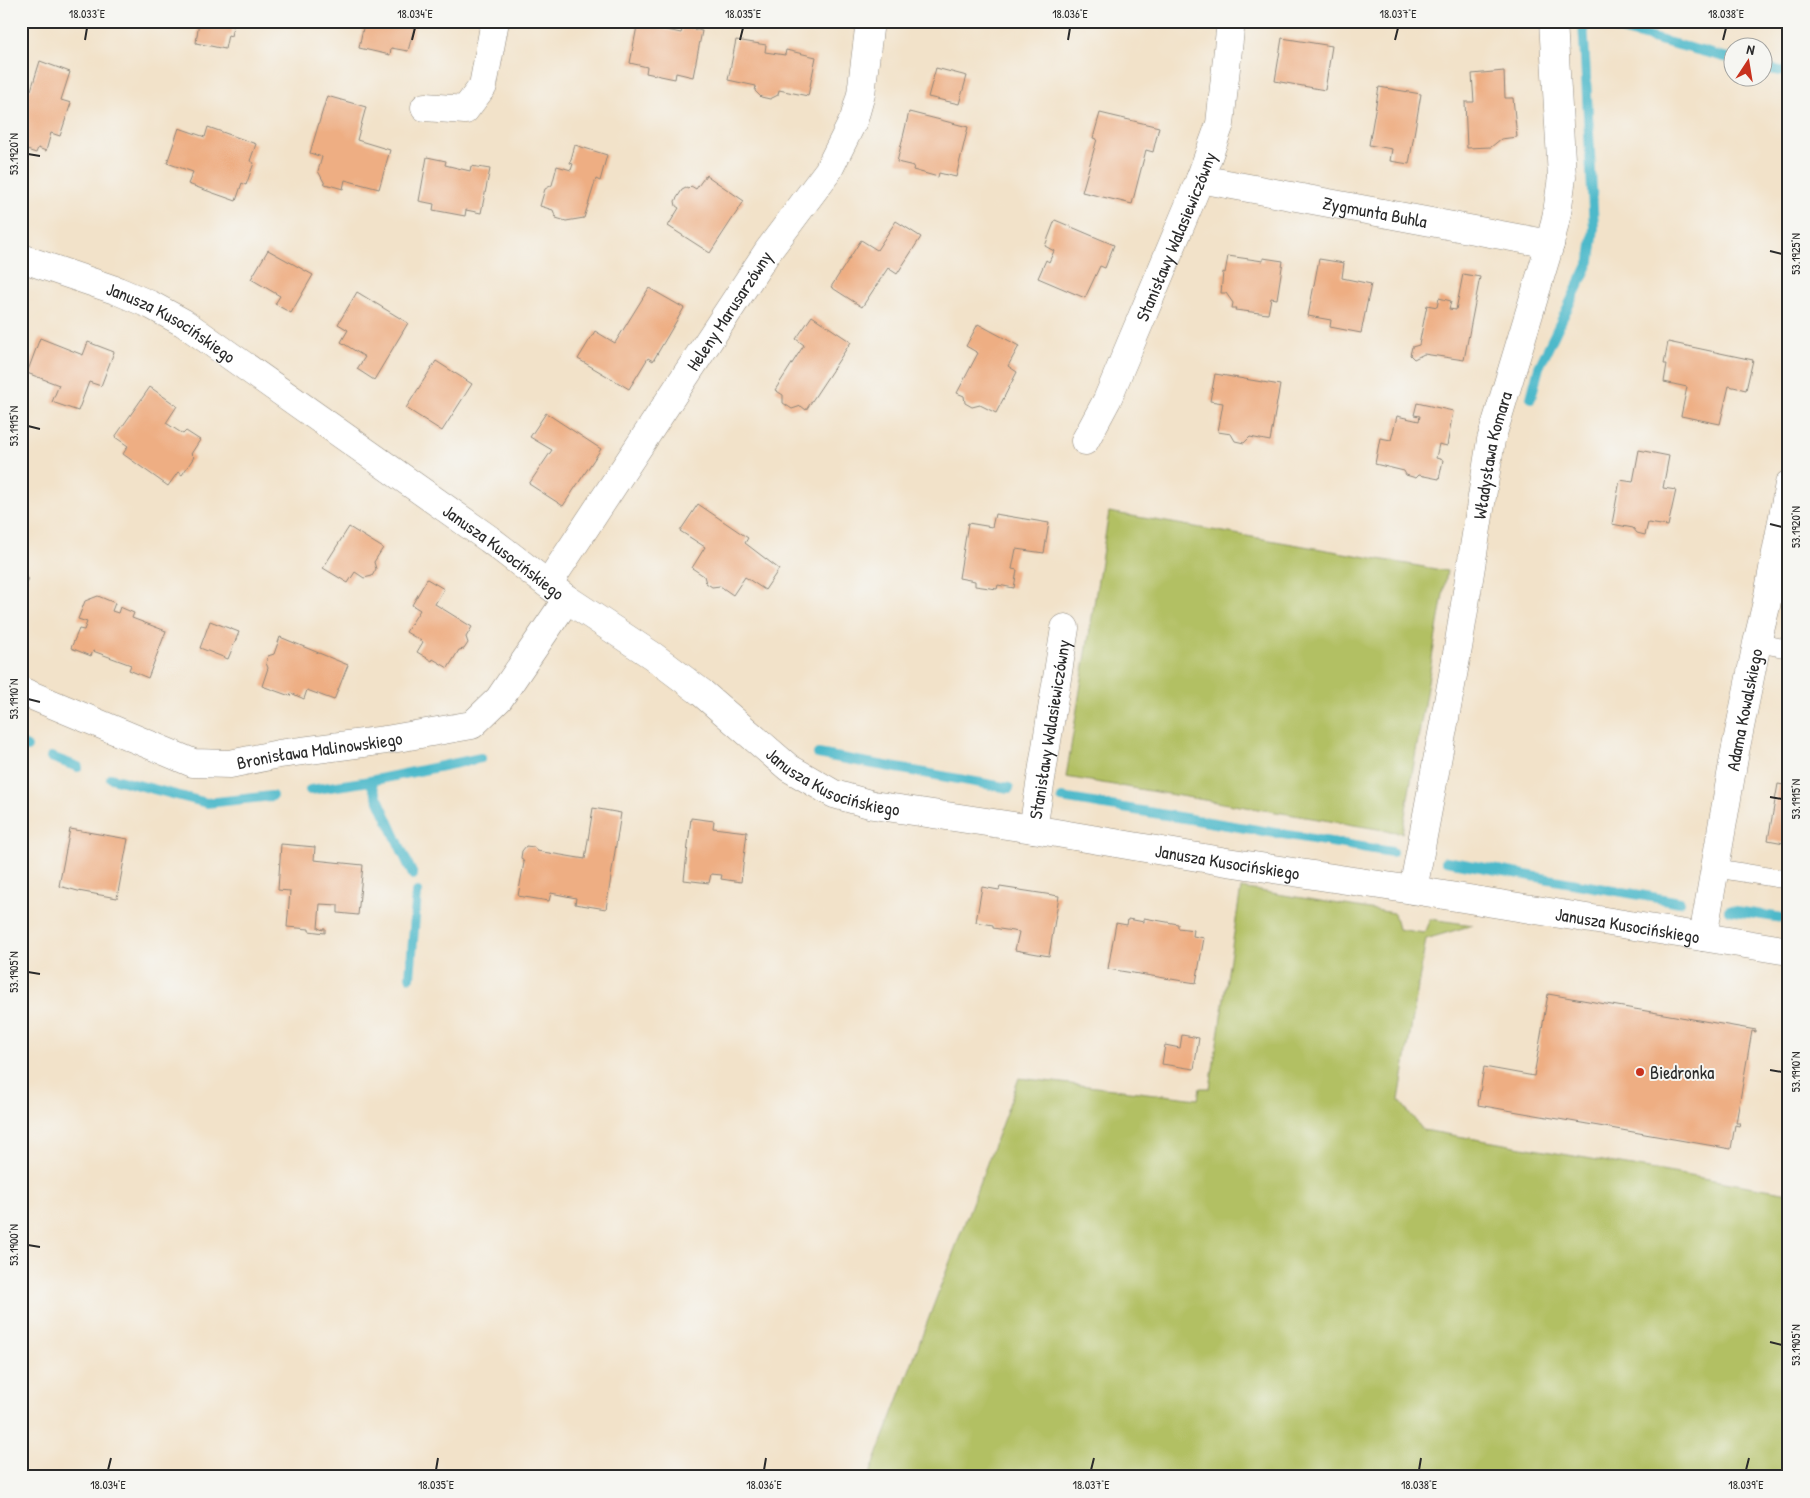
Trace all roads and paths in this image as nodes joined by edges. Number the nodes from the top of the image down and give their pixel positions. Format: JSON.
{"nodes":[{"id":1,"x":495,"y":21,"type":"edge"},
{"id":2,"x":870,"y":21,"type":"edge"},
{"id":3,"x":1231,"y":21,"type":"edge"},
{"id":4,"x":1553,"y":21,"type":"edge"},
{"id":5,"x":425,"y":107,"type":"dead end"},
{"id":6,"x":1200,"y":179,"type":"junction"},
{"id":7,"x":1550,"y":244,"type":"junction"},
{"id":8,"x":21,"y":258,"type":"edge"},
{"id":9,"x":1085,"y":441,"type":"dead end"},
{"id":10,"x":1789,"y":484,"type":"edge"},
{"id":11,"x":558,"y":592,"type":"junction"},
{"id":12,"x":1065,"y":628,"type":"dead end"},
{"id":13,"x":1756,"y":643,"type":"junction"},
{"id":14,"x":1789,"y":649,"type":"edge"},
{"id":15,"x":21,"y":691,"type":"edge"},
{"id":16,"x":1033,"y":829,"type":"junction"},
{"id":17,"x":1715,"y":868,"type":"junction"},
{"id":18,"x":1789,"y":880,"type":"edge"},
{"id":19,"x":1413,"y":890,"type":"junction"},
{"id":20,"x":1703,"y":937,"type":"junction"},
{"id":21,"x":1789,"y":951,"type":"edge"}],
"edges":[{"from":1,"to":5,"type":"street"},
{"from":2,"to":11,"type":"street","name":"Heleny Marusarzówny"},
{"from":3,"to":6,"type":"street","name":"Stanisławy Walasiewiczówny"},
{"from":4,"to":7,"type":"street","name":"Władysława Komara"},
{"from":6,"to":7,"type":"street","name":"Zygmunta Buhla"},
{"from":6,"to":9,"type":"street","name":"Stanisławy Walasiewiczówny"},
{"from":7,"to":19,"type":"street","name":"Władysława Komara"},
{"from":8,"to":11,"type":"street","name":"Janusza Kusocińskiego"},
{"from":10,"to":13,"type":"street","name":"Adama Kowalskiego"},
{"from":11,"to":15,"type":"street","name":"Bronisława Malinowskiego"},
{"from":11,"to":16,"type":"street","name":"Janusza Kusocińskiego"},
{"from":12,"to":16,"type":"street","name":"Stanisławy Walasiewiczówny"},
{"from":13,"to":14,"type":"lane"},
{"from":13,"to":17,"type":"street","name":"Adama Kowalskiego"},
{"from":16,"to":19,"type":"street","name":"Janusza Kusocińskiego"},
{"from":17,"to":18,"type":"lane"},
{"from":17,"to":20,"type":"street","name":"Adama Kowalskiego"},
{"from":19,"to":20,"type":"street","name":"Janusza Kusocińskiego"},
{"from":20,"to":21,"type":"street","name":"Janusza Kusocińskiego"}]}
